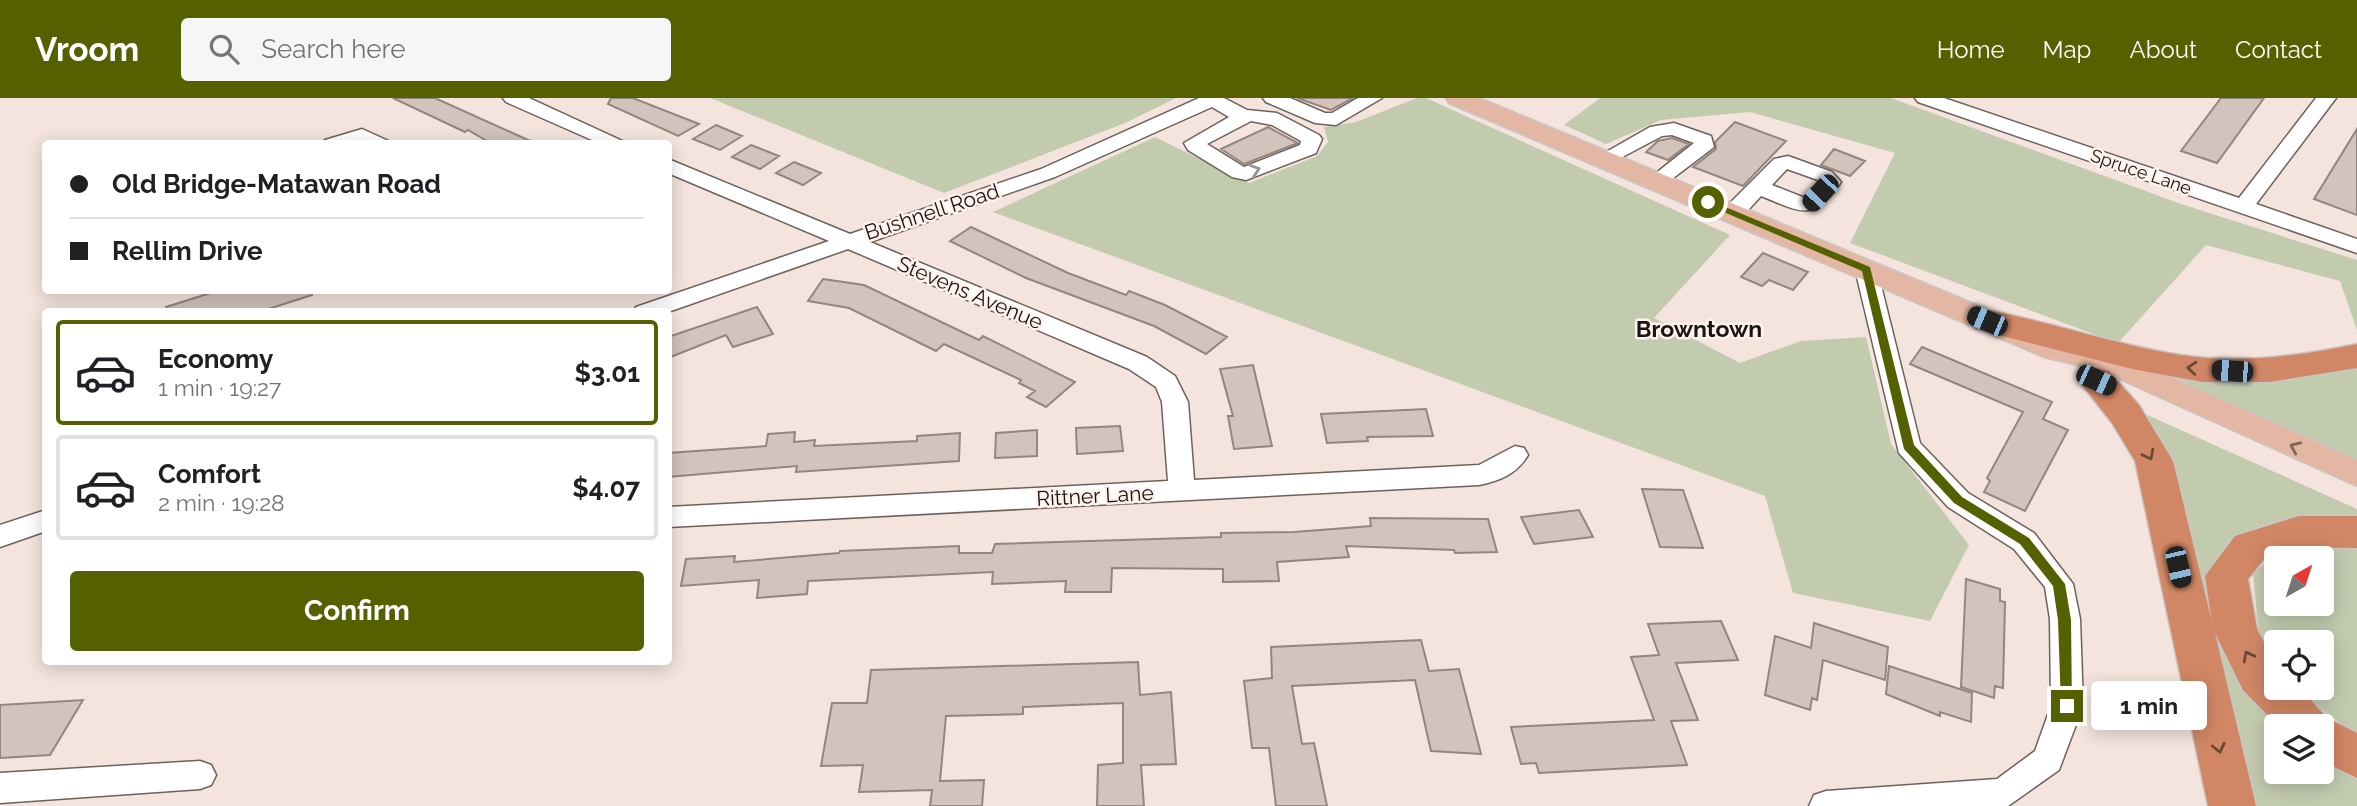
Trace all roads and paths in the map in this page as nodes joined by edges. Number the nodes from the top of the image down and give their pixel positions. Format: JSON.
{"nodes":[{"id":1,"x":513,"y":98,"type":"edge"},
{"id":2,"x":1273,"y":98,"type":"edge"},
{"id":3,"x":1372,"y":98,"type":"edge"},
{"id":4,"x":1458,"y":98,"type":"edge"},
{"id":5,"x":1925,"y":98,"type":"edge"},
{"id":6,"x":2326,"y":98,"type":"edge"},
{"id":7,"x":1213,"y":99,"type":"edge"},
{"id":8,"x":1244,"y":117,"type":"junction"},
{"id":9,"x":345,"y":140,"type":"edge"},
{"id":10,"x":375,"y":140,"type":"edge"},
{"id":11,"x":610,"y":140,"type":"edge"},
{"id":12,"x":1604,"y":159,"type":"junction"},
{"id":13,"x":672,"y":166,"type":"edge"},
{"id":14,"x":1657,"y":181,"type":"junction"},
{"id":15,"x":1758,"y":187,"type":"dead end"},
{"id":16,"x":2243,"y":207,"type":"junction"},
{"id":17,"x":1733,"y":213,"type":"junction"},
{"id":18,"x":846,"y":241,"type":"junction"},
{"id":19,"x":2357,"y":246,"type":"edge"},
{"id":20,"x":1866,"y":269,"type":"junction"},
{"id":21,"x":655,"y":308,"type":"edge"},
{"id":22,"x":1987,"y":321,"type":"junction"},
{"id":23,"x":2055,"y":350,"type":"junction"},
{"id":24,"x":2357,"y":356,"type":"edge"},
{"id":25,"x":2096,"y":380,"type":"junction"},
{"id":26,"x":1515,"y":455,"type":"dead end"},
{"id":27,"x":2357,"y":474,"type":"edge"},
{"id":28,"x":1182,"y":492,"type":"junction"},
{"id":29,"x":2357,"y":499,"type":"edge"},
{"id":30,"x":672,"y":517,"type":"edge"},
{"id":31,"x":42,"y":521,"type":"edge"},
{"id":32,"x":2357,"y":532,"type":"edge"},
{"id":33,"x":0,"y":536,"type":"edge"},
{"id":34,"x":2296,"y":714,"type":"edge"},
{"id":35,"x":2334,"y":743,"type":"edge"},
{"id":36,"x":2357,"y":757,"type":"edge"},
{"id":37,"x":200,"y":775,"type":"dead end"},
{"id":38,"x":0,"y":789,"type":"edge"},
{"id":39,"x":1826,"y":806,"type":"edge"},
{"id":40,"x":2232,"y":806,"type":"edge"}],
"edges":[{"from":1,"to":11,"type":"street"},
{"from":2,"to":3,"type":"street"},
{"from":4,"to":12,"type":"main road"},
{"from":5,"to":16,"type":"street","name":"Spruce Lane"},
{"from":6,"to":16,"type":"street"},
{"from":7,"to":8,"type":"street"},
{"from":7,"to":18,"type":"street","name":"Bushnell Road"},
{"from":8,"to":8,"type":"street","one_way":true},
{"from":9,"to":10,"type":"street"},
{"from":12,"to":14,"type":"main road"},
{"from":12,"to":14,"type":"street"},
{"from":13,"to":18,"type":"street","name":"Stevens Avenue"},
{"from":14,"to":17,"type":"main road"},
{"from":15,"to":17,"type":"street"},
{"from":16,"to":19,"type":"street","name":"Spruce Lane"},
{"from":17,"to":20,"type":"main road"},
{"from":18,"to":21,"type":"street","name":"Bushnell Road"},
{"from":18,"to":28,"type":"street","name":"Stevens Avenue"},
{"from":20,"to":22,"type":"main road"},
{"from":20,"to":39,"type":"street"},
{"from":22,"to":23,"type":"main road"},
{"from":24,"to":22,"type":"highway","one_way":true},
{"from":23,"to":25,"type":"main road"},
{"from":27,"to":23,"type":"main road","one_way":true},
{"from":25,"to":29,"type":"main road"},
{"from":25,"to":40,"type":"highway","one_way":true},
{"from":26,"to":28,"type":"street","name":"Rittner Lane"},
{"from":28,"to":30,"type":"street","name":"Rittner Lane"},
{"from":31,"to":33,"type":"street"},
{"from":34,"to":32,"type":"highway","one_way":true},
{"from":35,"to":36,"type":"highway"},
{"from":37,"to":38,"type":"street"}]}
